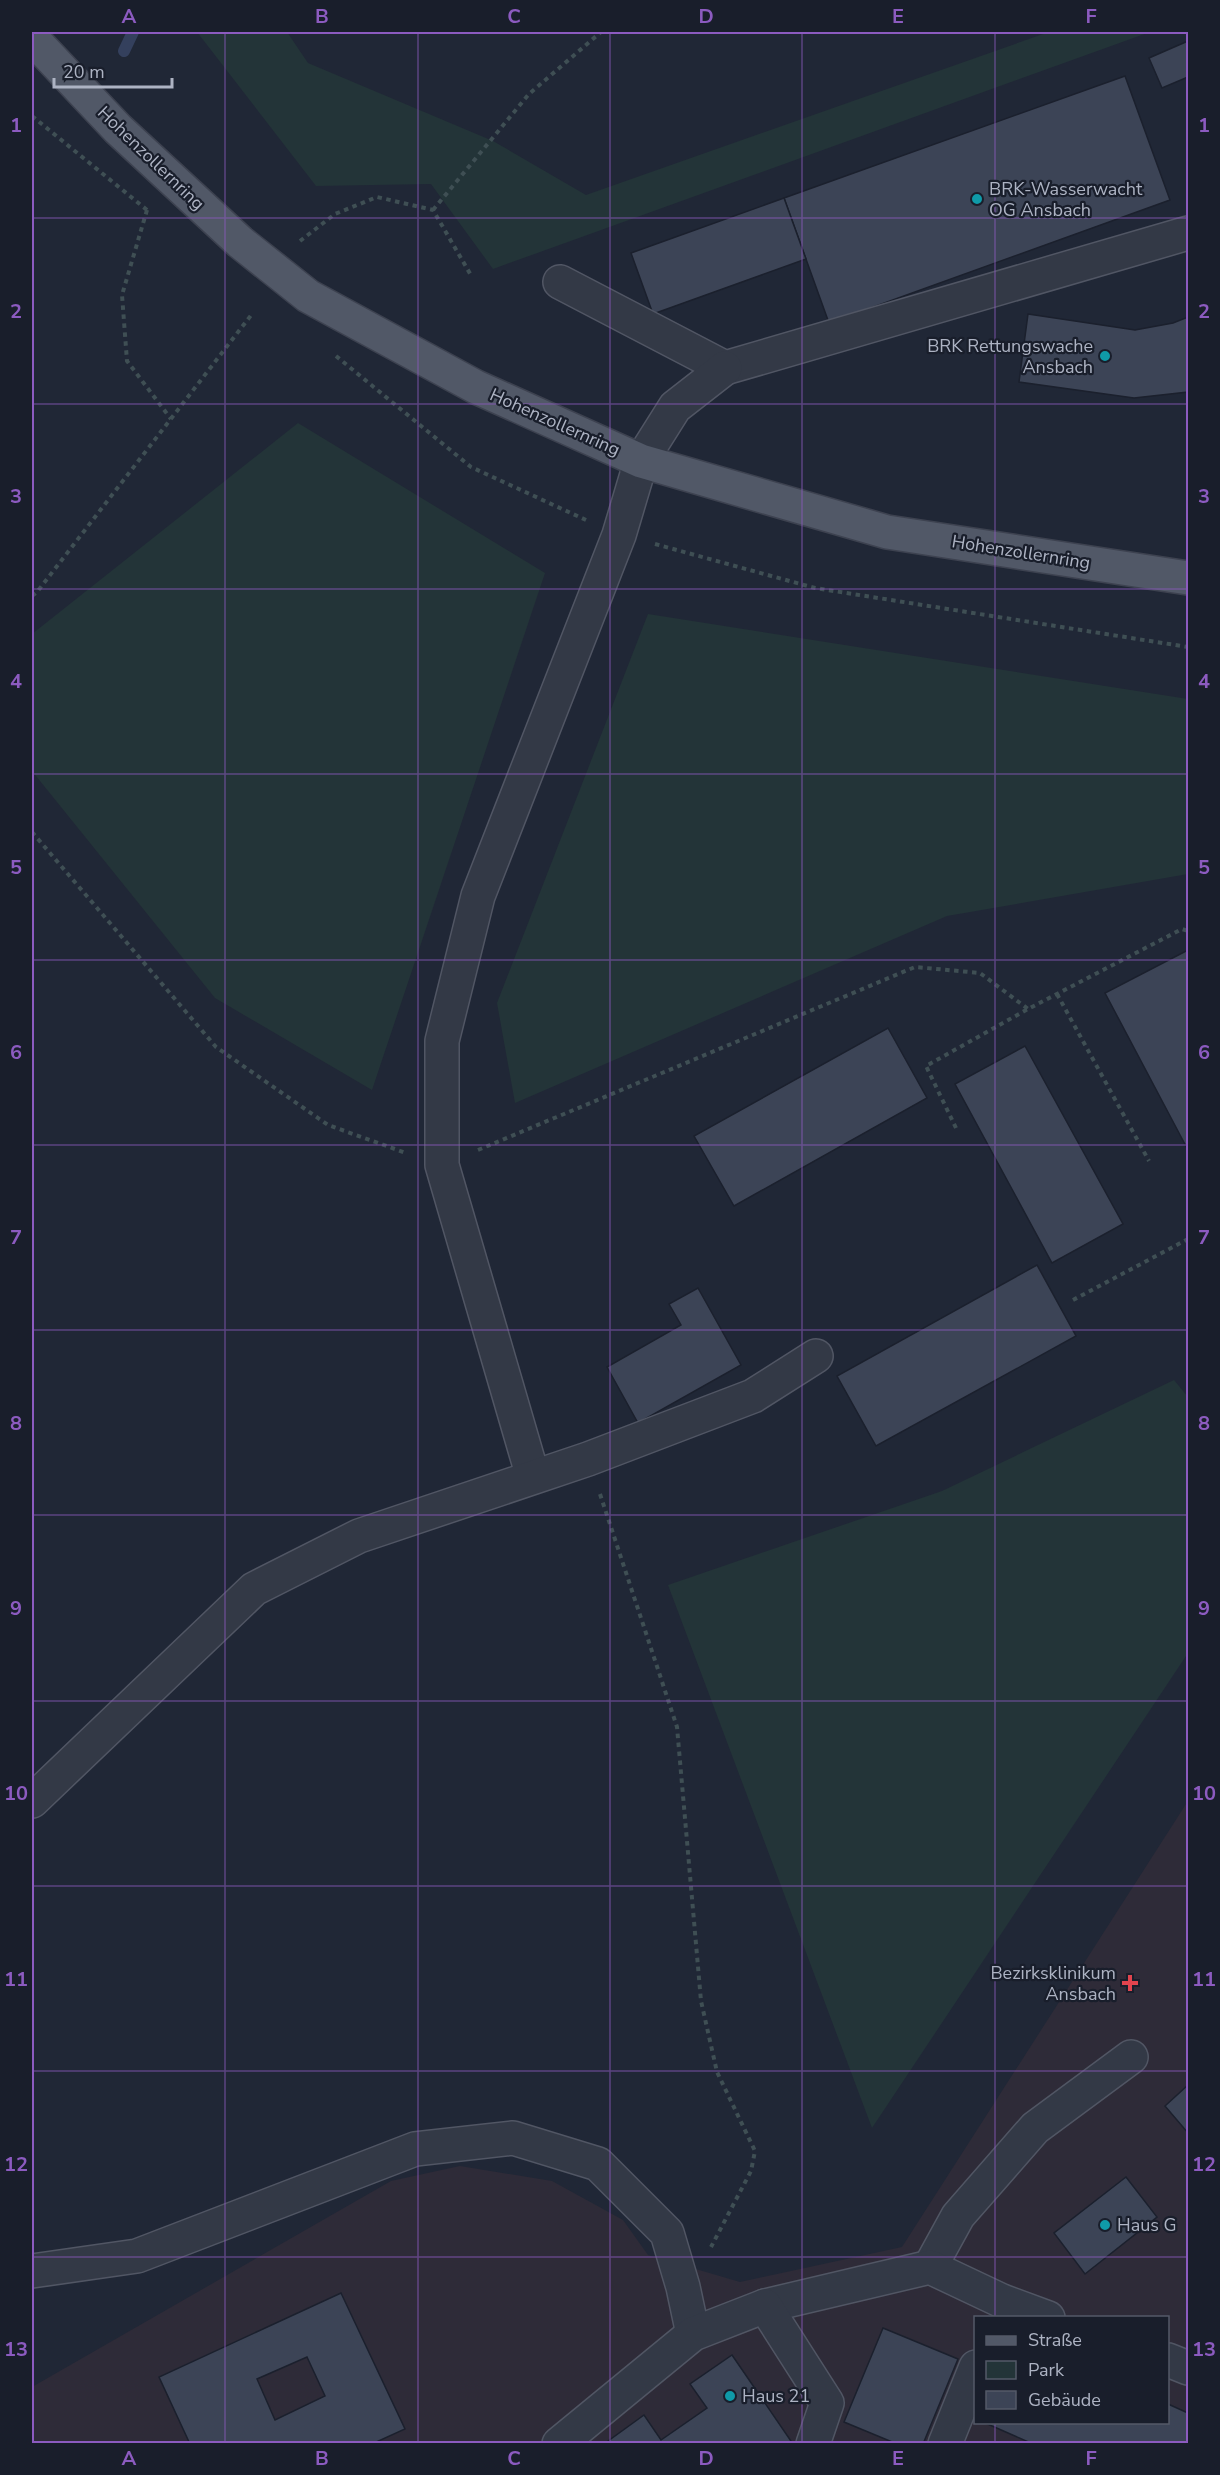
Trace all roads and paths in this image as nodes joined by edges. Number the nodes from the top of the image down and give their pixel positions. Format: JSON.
{"nodes":[{"id":1,"x":602,"y":32,"type":"edge"},
{"id":2,"x":32,"y":38,"type":"edge"},
{"id":3,"x":147,"y":210,"type":"dead end"},
{"id":4,"x":433,"y":210,"type":"junction"},
{"id":5,"x":1188,"y":233,"type":"edge"},
{"id":6,"x":297,"y":244,"type":"dead end"},
{"id":7,"x":472,"y":277,"type":"dead end"},
{"id":8,"x":560,"y":282,"type":"dead end"},
{"id":9,"x":252,"y":314,"type":"dead end"},
{"id":10,"x":725,"y":368,"type":"junction"},
{"id":11,"x":171,"y":419,"type":"junction"},
{"id":12,"x":641,"y":461,"type":"junction"},
{"id":13,"x":1188,"y":578,"type":"edge"},
{"id":14,"x":32,"y":596,"type":"edge"},
{"id":15,"x":32,"y":832,"type":"edge"},
{"id":16,"x":1188,"y":930,"type":"edge"},
{"id":17,"x":1057,"y":994,"type":"junction"},
{"id":18,"x":1028,"y":1009,"type":"junction"},
{"id":19,"x":956,"y":1128,"type":"dead end"},
{"id":20,"x":1149,"y":1161,"type":"dead end"},
{"id":21,"x":442,"y":1166,"type":"junction"},
{"id":22,"x":1188,"y":1239,"type":"edge"},
{"id":23,"x":1073,"y":1300,"type":"dead end"},
{"id":24,"x":816,"y":1356,"type":"dead end"},
{"id":25,"x":588,"y":1459,"type":"junction"},
{"id":26,"x":532,"y":1477,"type":"junction"},
{"id":27,"x":32,"y":1801,"type":"edge"},
{"id":28,"x":1131,"y":2057,"type":"dead end"},
{"id":29,"x":715,"y":2241,"type":"dead end"},
{"id":30,"x":930,"y":2267,"type":"junction"},
{"id":31,"x":32,"y":2271,"type":"edge"},
{"id":32,"x":765,"y":2306,"type":"junction"},
{"id":33,"x":999,"y":2309,"type":"edge"},
{"id":34,"x":1037,"y":2316,"type":"edge"},
{"id":35,"x":693,"y":2334,"type":"junction"},
{"id":36,"x":1169,"y":2361,"type":"edge"},
{"id":37,"x":1188,"y":2368,"type":"edge"},
{"id":38,"x":974,"y":2370,"type":"edge"},
{"id":39,"x":559,"y":2444,"type":"edge"},
{"id":40,"x":813,"y":2444,"type":"edge"},
{"id":41,"x":945,"y":2444,"type":"edge"}],
"edges":[{"from":1,"to":4,"type":"path"},
{"from":2,"to":12,"type":"main road","name":"Hohenzollernring"},
{"from":3,"to":11,"type":"path"},
{"from":4,"to":6,"type":"path"},
{"from":4,"to":7,"type":"path"},
{"from":5,"to":10,"type":"lane"},
{"from":8,"to":10,"type":"lane"},
{"from":9,"to":11,"type":"path"},
{"from":10,"to":12,"type":"lane"},
{"from":11,"to":14,"type":"path"},
{"from":12,"to":13,"type":"main road","name":"Hohenzollernring"},
{"from":12,"to":21,"type":"lane"},
{"from":15,"to":21,"type":"path"},
{"from":16,"to":17,"type":"path"},
{"from":17,"to":18,"type":"path"},
{"from":17,"to":20,"type":"path"},
{"from":18,"to":19,"type":"path"},
{"from":18,"to":21,"type":"path"},
{"from":21,"to":26,"type":"lane"},
{"from":22,"to":23,"type":"path"},
{"from":24,"to":25,"type":"lane"},
{"from":25,"to":26,"type":"lane"},
{"from":25,"to":29,"type":"path"},
{"from":26,"to":27,"type":"lane"},
{"from":28,"to":30,"type":"lane"},
{"from":30,"to":32,"type":"lane"},
{"from":30,"to":33,"type":"lane"},
{"from":31,"to":35,"type":"lane"},
{"from":32,"to":35,"type":"lane"},
{"from":32,"to":40,"type":"lane"},
{"from":33,"to":34,"type":"lane"},
{"from":35,"to":39,"type":"lane"},
{"from":36,"to":37,"type":"lane"},
{"from":38,"to":41,"type":"lane"}]}
